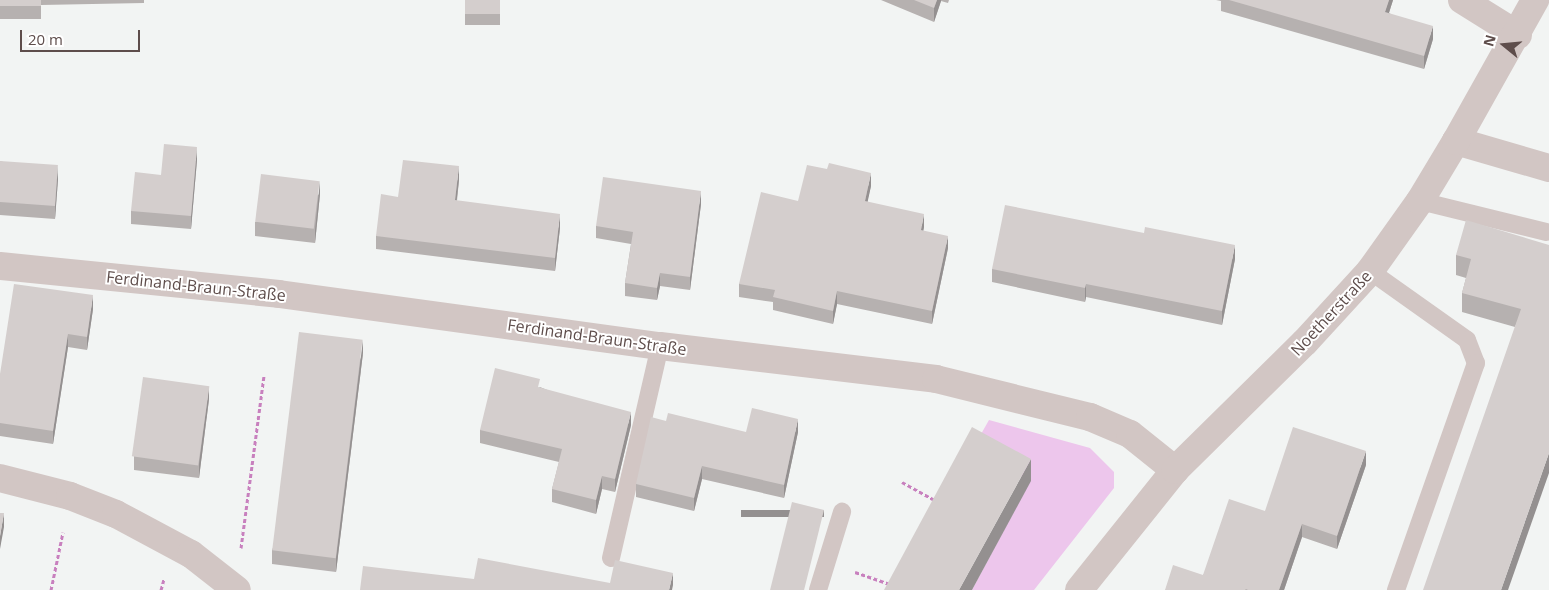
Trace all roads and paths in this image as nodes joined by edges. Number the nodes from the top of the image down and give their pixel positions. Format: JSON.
{"nodes":[{"id":1,"x":1462,"y":0,"type":"edge"},
{"id":2,"x":1535,"y":0,"type":"edge"},
{"id":3,"x":1518,"y":35,"type":"junction"},
{"id":4,"x":1456,"y":141,"type":"junction"},
{"id":5,"x":1549,"y":168,"type":"edge"},
{"id":6,"x":1420,"y":200,"type":"junction"},
{"id":7,"x":1546,"y":232,"type":"dead end"},
{"id":8,"x":0,"y":266,"type":"edge"},
{"id":9,"x":1370,"y":271,"type":"junction"},
{"id":10,"x":660,"y":346,"type":"junction"},
{"id":11,"x":264,"y":376,"type":"dead end"},
{"id":12,"x":1175,"y":470,"type":"junction"},
{"id":13,"x":0,"y":478,"type":"edge"},
{"id":14,"x":902,"y":482,"type":"dead end"},
{"id":15,"x":940,"y":492,"type":"edge"},
{"id":16,"x":70,"y":496,"type":"junction"},
{"id":17,"x":935,"y":500,"type":"junction"},
{"id":18,"x":931,"y":508,"type":"edge"},
{"id":19,"x":842,"y":512,"type":"dead end"},
{"id":20,"x":611,"y":558,"type":"dead end"},
{"id":21,"x":894,"y":576,"type":"edge"},
{"id":22,"x":230,"y":584,"type":"edge"},
{"id":23,"x":51,"y":590,"type":"edge"},
{"id":24,"x":818,"y":590,"type":"edge"},
{"id":25,"x":886,"y":590,"type":"edge"},
{"id":26,"x":1079,"y":590,"type":"edge"},
{"id":27,"x":1396,"y":590,"type":"edge"}],
"edges":[{"from":1,"to":3,"type":"street"},
{"from":2,"to":3,"type":"street","name":"Noetherstraße"},
{"from":3,"to":4,"type":"street","name":"Noetherstraße"},
{"from":4,"to":5,"type":"street"},
{"from":4,"to":6,"type":"street","name":"Noetherstraße"},
{"from":6,"to":7,"type":"lane"},
{"from":6,"to":9,"type":"street","name":"Noetherstraße"},
{"from":8,"to":10,"type":"street","name":"Ferdinand-Braun-Straße"},
{"from":9,"to":12,"type":"street","name":"Noetherstraße"},
{"from":9,"to":27,"type":"lane"},
{"from":10,"to":12,"type":"street","name":"Ferdinand-Braun-Straße"},
{"from":10,"to":20,"type":"lane"},
{"from":11,"to":22,"type":"path"},
{"from":12,"to":26,"type":"street","name":"Noetherstraße"},
{"from":13,"to":16,"type":"street"},
{"from":14,"to":17,"type":"path"},
{"from":15,"to":17,"type":"path"},
{"from":16,"to":22,"type":"street"},
{"from":16,"to":23,"type":"path"},
{"from":17,"to":18,"type":"path"},
{"from":19,"to":24,"type":"lane"},
{"from":21,"to":25,"type":"path"}]}
